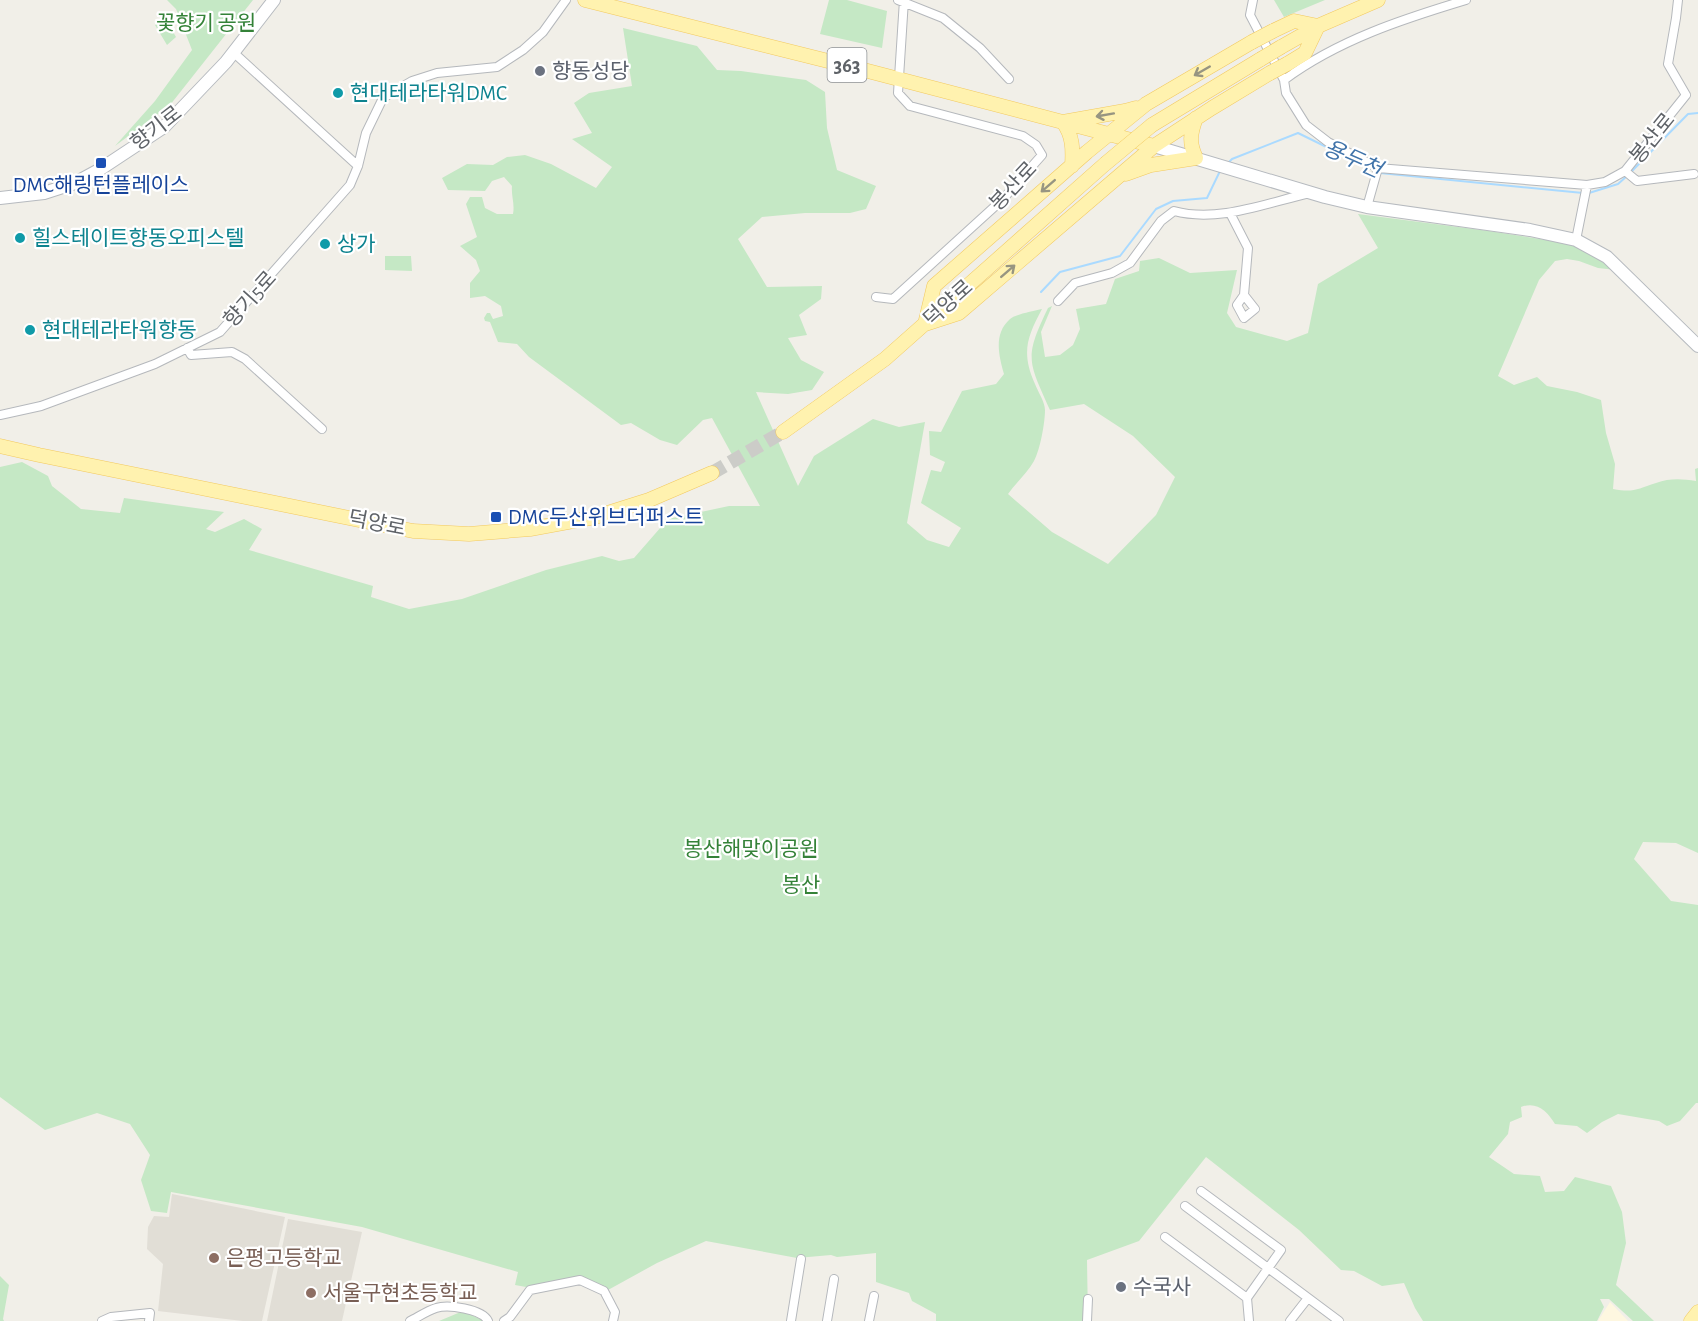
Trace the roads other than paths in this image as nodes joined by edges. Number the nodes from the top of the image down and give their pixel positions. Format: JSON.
{"nodes":[{"id":1,"x":274,"y":0,"type":"edge"},
{"id":2,"x":566,"y":0,"type":"edge"},
{"id":3,"x":585,"y":0,"type":"edge"},
{"id":4,"x":1253,"y":0,"type":"edge"},
{"id":5,"x":1378,"y":0,"type":"edge"},
{"id":6,"x":1466,"y":0,"type":"edge"},
{"id":7,"x":1677,"y":0,"type":"edge"},
{"id":8,"x":902,"y":1,"type":"edge"},
{"id":9,"x":1318,"y":26,"type":"junction"},
{"id":10,"x":233,"y":52,"type":"junction"},
{"id":11,"x":900,"y":79,"type":"junction"},
{"id":12,"x":1009,"y":79,"type":"dead end"},
{"id":13,"x":1284,"y":80,"type":"junction"},
{"id":14,"x":1686,"y":95,"type":"junction"},
{"id":15,"x":1698,"y":97,"type":"edge"},
{"id":16,"x":1146,"y":104,"type":"junction"},
{"id":17,"x":1196,"y":118,"type":"junction"},
{"id":18,"x":1063,"y":122,"type":"junction"},
{"id":19,"x":1108,"y":134,"type":"junction"},
{"id":20,"x":1154,"y":146,"type":"junction"},
{"id":21,"x":1196,"y":158,"type":"junction"},
{"id":22,"x":358,"y":166,"type":"junction"},
{"id":23,"x":1072,"y":166,"type":"junction"},
{"id":24,"x":1378,"y":168,"type":"junction"},
{"id":25,"x":1625,"y":171,"type":"junction"},
{"id":26,"x":1694,"y":174,"type":"dead end"},
{"id":27,"x":1114,"y":181,"type":"junction"},
{"id":28,"x":1587,"y":185,"type":"junction"},
{"id":29,"x":1310,"y":193,"type":"junction"},
{"id":30,"x":0,"y":198,"type":"edge"},
{"id":31,"x":1367,"y":207,"type":"junction"},
{"id":32,"x":1230,"y":213,"type":"junction"},
{"id":33,"x":1576,"y":240,"type":"junction"},
{"id":34,"x":1244,"y":295,"type":"dead end"},
{"id":35,"x":876,"y":297,"type":"dead end"},
{"id":36,"x":1058,"y":301,"type":"dead end"},
{"id":37,"x":925,"y":324,"type":"junction"},
{"id":38,"x":1698,"y":346,"type":"edge"},
{"id":39,"x":189,"y":352,"type":"junction"},
{"id":40,"x":0,"y":415,"type":"edge"},
{"id":41,"x":322,"y":429,"type":"dead end"},
{"id":42,"x":783,"y":432,"type":"tunnel mouth"},
{"id":43,"x":0,"y":446,"type":"edge"},
{"id":44,"x":39,"y":455,"type":"junction"},
{"id":45,"x":0,"y":456,"type":"edge"},
{"id":46,"x":712,"y":473,"type":"tunnel mouth"},
{"id":47,"x":1201,"y":1191,"type":"dead end"},
{"id":48,"x":1185,"y":1206,"type":"dead end"},
{"id":49,"x":1165,"y":1237,"type":"dead end"},
{"id":50,"x":801,"y":1259,"type":"dead end"},
{"id":51,"x":1269,"y":1269,"type":"junction"},
{"id":52,"x":834,"y":1279,"type":"dead end"},
{"id":53,"x":874,"y":1296,"type":"dead end"},
{"id":54,"x":1247,"y":1298,"type":"junction"},
{"id":55,"x":1308,"y":1298,"type":"junction"},
{"id":56,"x":1088,"y":1299,"type":"dead end"},
{"id":57,"x":1698,"y":1312,"type":"edge"},
{"id":58,"x":102,"y":1321,"type":"edge"},
{"id":59,"x":149,"y":1321,"type":"edge"},
{"id":60,"x":410,"y":1321,"type":"edge"},
{"id":61,"x":489,"y":1321,"type":"edge"},
{"id":62,"x":504,"y":1321,"type":"edge"},
{"id":63,"x":613,"y":1321,"type":"edge"},
{"id":64,"x":791,"y":1321,"type":"edge"},
{"id":65,"x":827,"y":1321,"type":"edge"},
{"id":66,"x":869,"y":1321,"type":"edge"},
{"id":67,"x":1087,"y":1321,"type":"edge"},
{"id":68,"x":1250,"y":1321,"type":"edge"},
{"id":69,"x":1290,"y":1321,"type":"edge"},
{"id":70,"x":1339,"y":1321,"type":"edge"},
{"id":71,"x":1691,"y":1321,"type":"edge"}],
"edges":[{"from":1,"to":10,"type":"main road","name":"향기로"},
{"from":2,"to":22,"type":"street","name":"향기5로"},
{"from":3,"to":11,"type":"main road","number":"363"},
{"from":4,"to":13,"type":"street","name":"봉산로"},
{"from":5,"to":9,"type":"main road"},
{"from":6,"to":13,"type":"street"},
{"from":7,"to":14,"type":"street","name":"봉산로"},
{"from":8,"to":11,"type":"street","name":"봉산로"},
{"from":8,"to":12,"type":"street","name":"봉산로"},
{"from":9,"to":16,"type":"main road","one_way":true,"bridge":true},
{"from":9,"to":17,"type":"main road","bridge":true},
{"from":9,"to":37,"type":"main road","name":"덕양로","bridge":true},
{"from":10,"to":22,"type":"street"},
{"from":10,"to":30,"type":"main road","name":"향기로"},
{"from":11,"to":18,"type":"main road","number":"363"},
{"from":11,"to":35,"type":"street","name":"봉산로"},
{"from":13,"to":24,"type":"street","name":"봉산로"},
{"from":14,"to":15,"type":"street"},
{"from":14,"to":25,"type":"street","name":"봉산로"},
{"from":16,"to":18,"type":"main road","one_way":true},
{"from":16,"to":19,"type":"main road"},
{"from":17,"to":20,"type":"main road"},
{"from":17,"to":21,"type":"main road"},
{"from":18,"to":19,"type":"main road","number":"363"},
{"from":18,"to":23,"type":"main road"},
{"from":19,"to":20,"type":"main road","number":"363"},
{"from":19,"to":23,"type":"main road"},
{"from":20,"to":21,"type":"main road","number":"363"},
{"from":20,"to":27,"type":"main road"},
{"from":21,"to":27,"type":"main road"},
{"from":21,"to":29,"type":"main road","number":"363"},
{"from":22,"to":39,"type":"street","name":"향기5로"},
{"from":23,"to":37,"type":"main road","one_way":true},
{"from":24,"to":28,"type":"street","name":"봉산로"},
{"from":24,"to":31,"type":"street"},
{"from":25,"to":26,"type":"street"},
{"from":25,"to":28,"type":"street","name":"봉산로"},
{"from":37,"to":27,"type":"main road","one_way":true},
{"from":28,"to":33,"type":"street"},
{"from":29,"to":31,"type":"main road","number":"363"},
{"from":29,"to":32,"type":"street"},
{"from":31,"to":33,"type":"main road","number":"363"},
{"from":32,"to":34,"type":"street"},
{"from":32,"to":36,"type":"street"},
{"from":33,"to":38,"type":"main road","number":"363"},
{"from":37,"to":42,"type":"main road","name":"덕양로"},
{"from":39,"to":40,"type":"street","name":"향기5로"},
{"from":39,"to":41,"type":"street"},
{"from":43,"to":44,"type":"main road","name":"덕양로"},
{"from":44,"to":45,"type":"main road","name":"덕양로"},
{"from":44,"to":46,"type":"main road","name":"덕양로"},
{"from":47,"to":51,"type":"street"},
{"from":48,"to":51,"type":"street"},
{"from":49,"to":54,"type":"street"},
{"from":50,"to":64,"type":"street"},
{"from":51,"to":54,"type":"street"},
{"from":51,"to":55,"type":"street"},
{"from":52,"to":65,"type":"street"},
{"from":53,"to":66,"type":"street"},
{"from":54,"to":68,"type":"street"},
{"from":55,"to":69,"type":"street"},
{"from":55,"to":70,"type":"street"},
{"from":56,"to":67,"type":"street"},
{"from":57,"to":71,"type":"main road"},
{"from":58,"to":59,"type":"street"},
{"from":60,"to":61,"type":"street"},
{"from":62,"to":63,"type":"street"}]}
